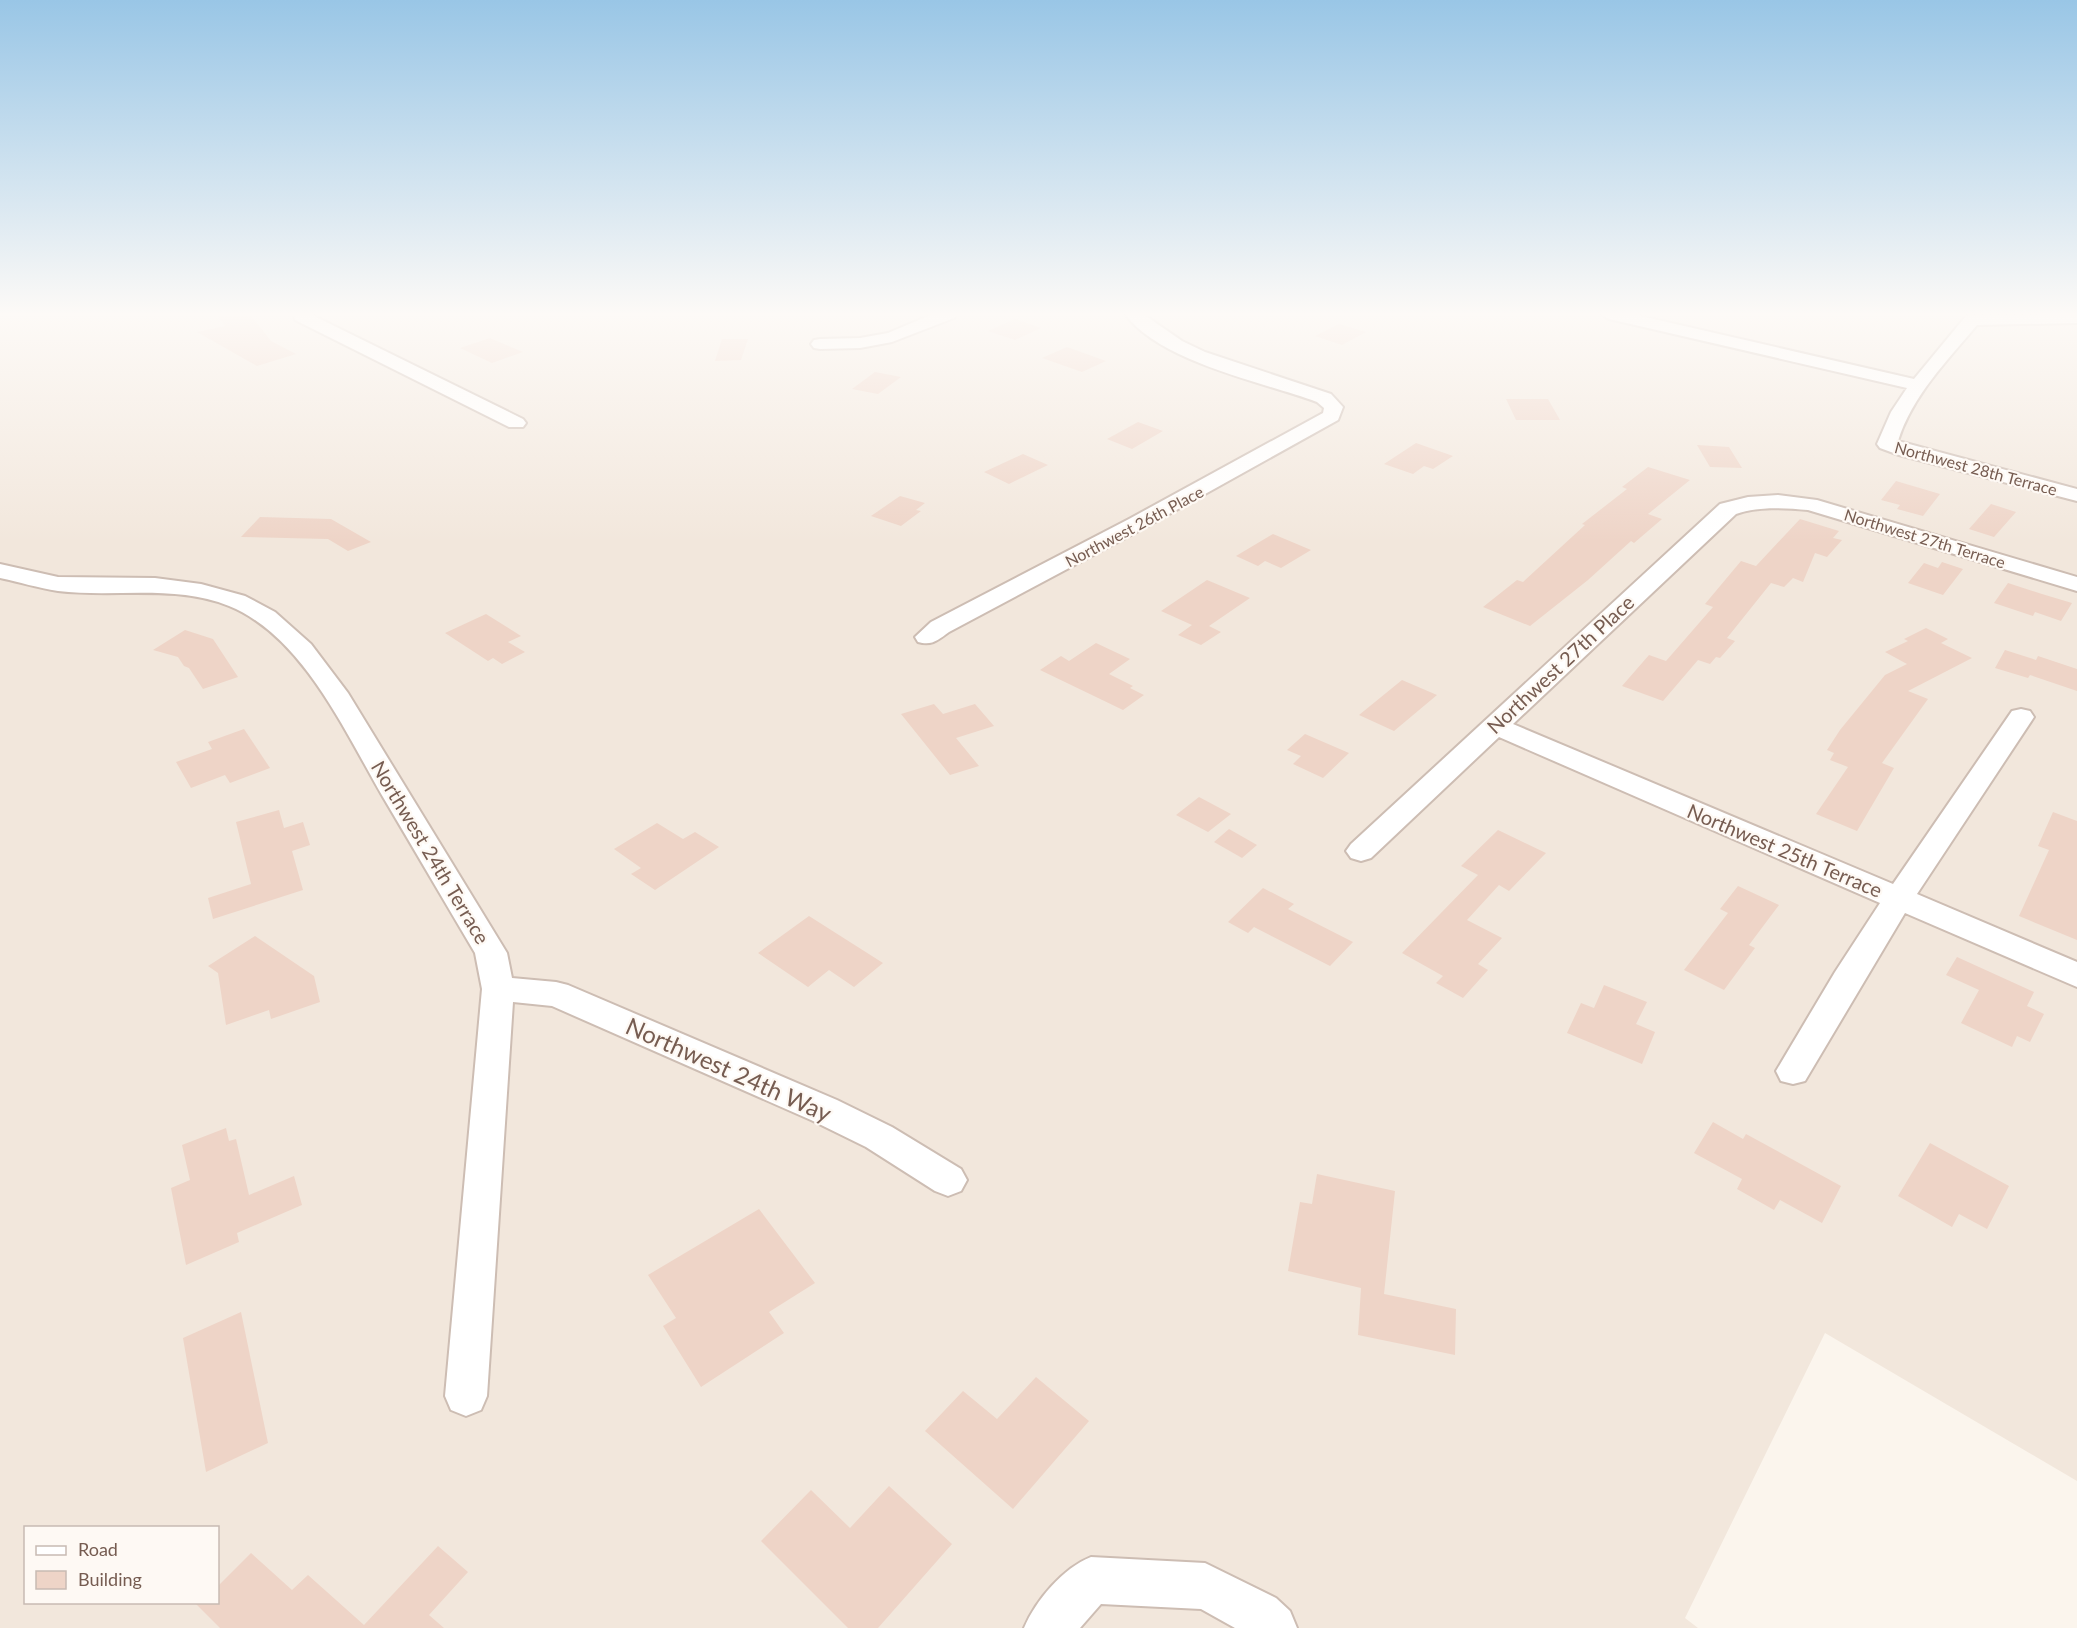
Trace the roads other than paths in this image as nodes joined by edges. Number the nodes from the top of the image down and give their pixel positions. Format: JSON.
{"nodes":[{"id":1,"x":451,"y":390,"type":"edge"},
{"id":2,"x":1301,"y":390,"type":"edge"},
{"id":3,"x":1915,"y":390,"type":"edge"},
{"id":4,"x":516,"y":423,"type":"dead end"},
{"id":5,"x":2077,"y":495,"type":"edge"},
{"id":6,"x":1772,"y":501,"type":"joint"},
{"id":7,"x":0,"y":571,"type":"edge"},
{"id":8,"x":2077,"y":584,"type":"edge"},
{"id":9,"x":927,"y":637,"type":"dead end"},
{"id":10,"x":2021,"y":717,"type":"dead end"},
{"id":11,"x":1494,"y":725,"type":"junction"},
{"id":12,"x":1361,"y":851,"type":"dead end"},
{"id":13,"x":1898,"y":898,"type":"junction"},
{"id":14,"x":2077,"y":975,"type":"edge"},
{"id":15,"x":498,"y":989,"type":"junction"},
{"id":16,"x":1793,"y":1071,"type":"dead end"},
{"id":17,"x":948,"y":1180,"type":"dead end"},
{"id":18,"x":465,"y":1396,"type":"dead end"},
{"id":19,"x":1048,"y":1628,"type":"edge"},
{"id":20,"x":1273,"y":1628,"type":"edge"}],
"edges":[{"from":1,"to":4,"type":"street"},
{"from":2,"to":9,"type":"street","name":"Northwest 26th Place"},
{"from":3,"to":5,"type":"street","name":"Northwest 28th Terrace"},
{"from":6,"to":8,"type":"street","name":"Northwest 27th Terrace"},
{"from":6,"to":11,"type":"street","name":"Northwest 27th Place"},
{"from":7,"to":15,"type":"street","name":"Northwest 24th Terrace"},
{"from":10,"to":13,"type":"street"},
{"from":11,"to":12,"type":"street","name":"Northwest 27th Place"},
{"from":11,"to":13,"type":"street","name":"Northwest 25th Terrace"},
{"from":13,"to":14,"type":"street","name":"Northwest 25th Terrace"},
{"from":13,"to":16,"type":"street"},
{"from":15,"to":17,"type":"street","name":"Northwest 24th Way"},
{"from":15,"to":18,"type":"street","name":"Northwest 24th Terrace"},
{"from":19,"to":20,"type":"street"}]}
